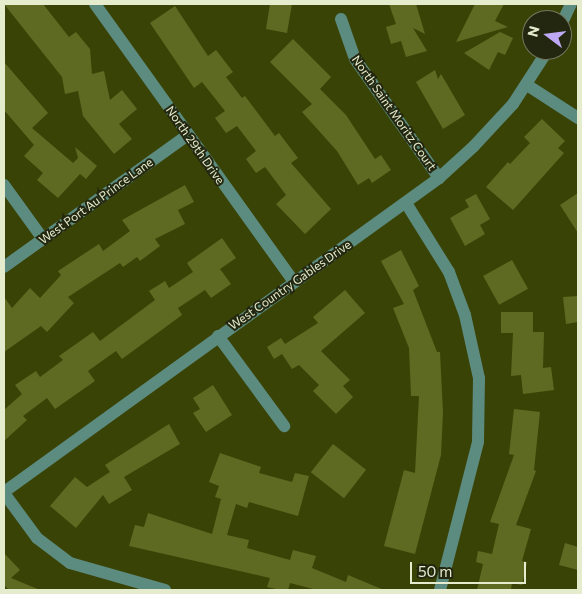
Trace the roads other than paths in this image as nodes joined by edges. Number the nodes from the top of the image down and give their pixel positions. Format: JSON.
{"nodes":[{"id":1,"x":97,"y":5,"type":"edge"},
{"id":2,"x":341,"y":19,"type":"dead end"},
{"id":3,"x":542,"y":60,"type":"edge"},
{"id":4,"x":527,"y":85,"type":"junction"},
{"id":5,"x":578,"y":118,"type":"edge"},
{"id":6,"x":188,"y":135,"type":"junction"},
{"id":7,"x":439,"y":178,"type":"junction"},
{"id":8,"x":4,"y":185,"type":"edge"},
{"id":9,"x":406,"y":203,"type":"junction"},
{"id":10,"x":43,"y":239,"type":"junction"},
{"id":11,"x":4,"y":267,"type":"edge"},
{"id":12,"x":294,"y":282,"type":"junction"},
{"id":13,"x":218,"y":336,"type":"junction"},
{"id":14,"x":284,"y":426,"type":"dead end"},
{"id":15,"x":4,"y":492,"type":"edge"},
{"id":16,"x":165,"y":590,"type":"edge"},
{"id":17,"x":440,"y":590,"type":"edge"}],
"edges":[{"from":1,"to":6,"type":"street","name":"North 29th Drive"},
{"from":2,"to":7,"type":"street","name":"North Saint Moritz Court"},
{"from":3,"to":4,"type":"street","name":"West Country Gables Drive"},
{"from":4,"to":5,"type":"street"},
{"from":4,"to":7,"type":"street","name":"West Country Gables Drive"},
{"from":6,"to":10,"type":"street","name":"West Port Au Prince Lane"},
{"from":6,"to":12,"type":"street","name":"North 29th Drive"},
{"from":7,"to":9,"type":"street","name":"West Country Gables Drive"},
{"from":8,"to":10,"type":"street"},
{"from":9,"to":12,"type":"street","name":"West Country Gables Drive"},
{"from":9,"to":17,"type":"street"},
{"from":10,"to":11,"type":"street","name":"West Port Au Prince Lane"},
{"from":12,"to":13,"type":"street","name":"West Country Gables Drive"},
{"from":13,"to":14,"type":"street"},
{"from":13,"to":15,"type":"street","name":"West Country Gables Drive"},
{"from":15,"to":16,"type":"street"}]}
